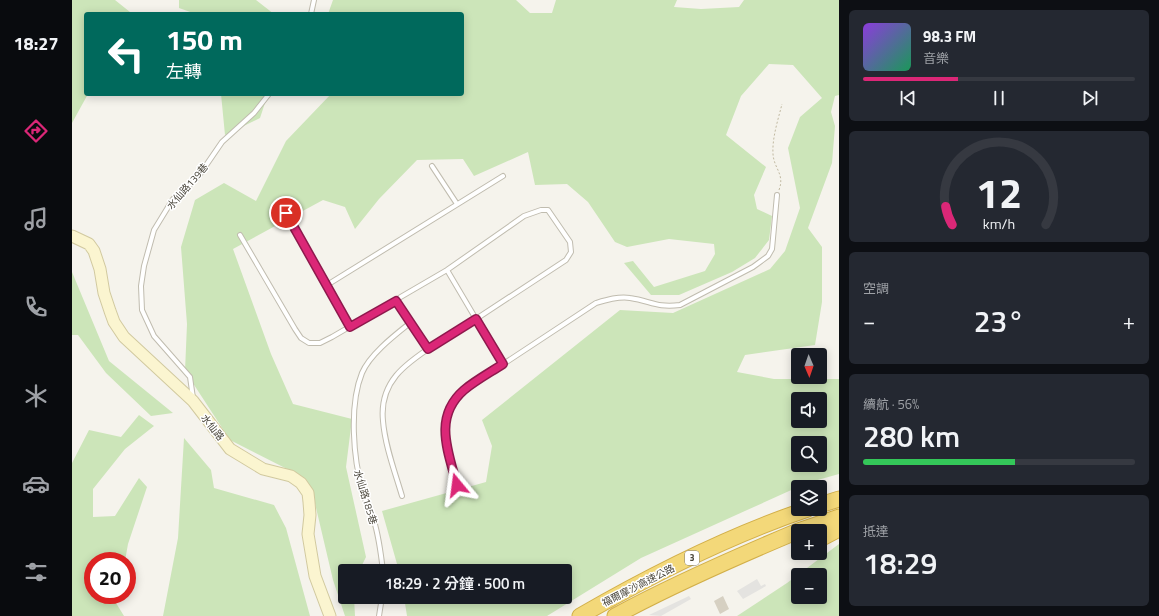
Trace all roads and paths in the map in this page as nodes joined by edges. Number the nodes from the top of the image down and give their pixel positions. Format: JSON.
{"nodes":[{"id":1,"x":314,"y":0,"type":"edge"},
{"id":2,"x":311,"y":12,"type":"edge"},
{"id":3,"x":267,"y":96,"type":"edge"},
{"id":4,"x":782,"y":104,"type":"dead end"},
{"id":5,"x":432,"y":166,"type":"dead end"},
{"id":6,"x":502,"y":176,"type":"dead end"},
{"id":7,"x":777,"y":195,"type":"joint"},
{"id":8,"x":457,"y":204,"type":"junction"},
{"id":9,"x":286,"y":213,"type":"dead end"},
{"id":10,"x":72,"y":236,"type":"edge"},
{"id":11,"x":240,"y":236,"type":"dead end"},
{"id":12,"x":447,"y":270,"type":"junction"},
{"id":13,"x":327,"y":285,"type":"junction"},
{"id":14,"x":396,"y":301,"type":"junction"},
{"id":15,"x":476,"y":319,"type":"junction"},
{"id":16,"x":410,"y":323,"type":"junction"},
{"id":17,"x":350,"y":327,"type":"junction"},
{"id":18,"x":428,"y":349,"type":"junction"},
{"id":19,"x":503,"y":364,"type":"junction"},
{"id":20,"x":193,"y":401,"type":"junction"},
{"id":21,"x":457,"y":485,"type":"dead end"},
{"id":22,"x":402,"y":496,"type":"dead end"},
{"id":23,"x":839,"y":499,"type":"edge"},
{"id":24,"x":827,"y":503,"type":"edge"},
{"id":25,"x":791,"y":516,"type":"edge"},
{"id":26,"x":839,"y":517,"type":"edge"},
{"id":27,"x":818,"y":524,"type":"edge"},
{"id":28,"x":839,"y":529,"type":"edge"},
{"id":29,"x":791,"y":534,"type":"edge"},
{"id":30,"x":827,"y":535,"type":"edge"},
{"id":31,"x":382,"y":564,"type":"edge"},
{"id":32,"x":381,"y":604,"type":"edge"},
{"id":33,"x":330,"y":616,"type":"edge"},
{"id":34,"x":379,"y":616,"type":"edge"},
{"id":35,"x":580,"y":616,"type":"edge"},
{"id":36,"x":615,"y":616,"type":"edge"}],
"edges":[{"from":1,"to":2,"type":"lane"},
{"from":3,"to":20,"type":"lane","name":"水仙路139巷"},
{"from":4,"to":7,"type":"path"},
{"from":5,"to":8,"type":"lane"},
{"from":6,"to":8,"type":"lane"},
{"from":7,"to":19,"type":"lane"},
{"from":8,"to":13,"type":"lane"},
{"from":9,"to":13,"type":"lane"},
{"from":10,"to":20,"type":"street","name":"水仙路"},
{"from":11,"to":17,"type":"lane"},
{"from":12,"to":14,"type":"lane"},
{"from":12,"to":15,"type":"lane"},
{"from":12,"to":15,"type":"lane"},
{"from":13,"to":17,"type":"lane"},
{"from":14,"to":16,"type":"lane"},
{"from":14,"to":17,"type":"lane"},
{"from":15,"to":18,"type":"lane"},
{"from":15,"to":19,"type":"lane"},
{"from":16,"to":18,"type":"lane"},
{"from":16,"to":31,"type":"lane","name":"水仙路185巷"},
{"from":18,"to":22,"type":"lane"},
{"from":19,"to":21,"type":"lane"},
{"from":20,"to":33,"type":"street","name":"水仙路"},
{"from":23,"to":24,"type":"highway"},
{"from":25,"to":35,"type":"highway","name":"福爾摩沙高速公路","number":"3"},
{"from":26,"to":27,"type":"highway","name":"福爾摩沙高速公路","number":"3"},
{"from":28,"to":30,"type":"highway"},
{"from":29,"to":36,"type":"highway","name":"福爾摩沙高速公路","number":"3"},
{"from":32,"to":34,"type":"lane"}]}
